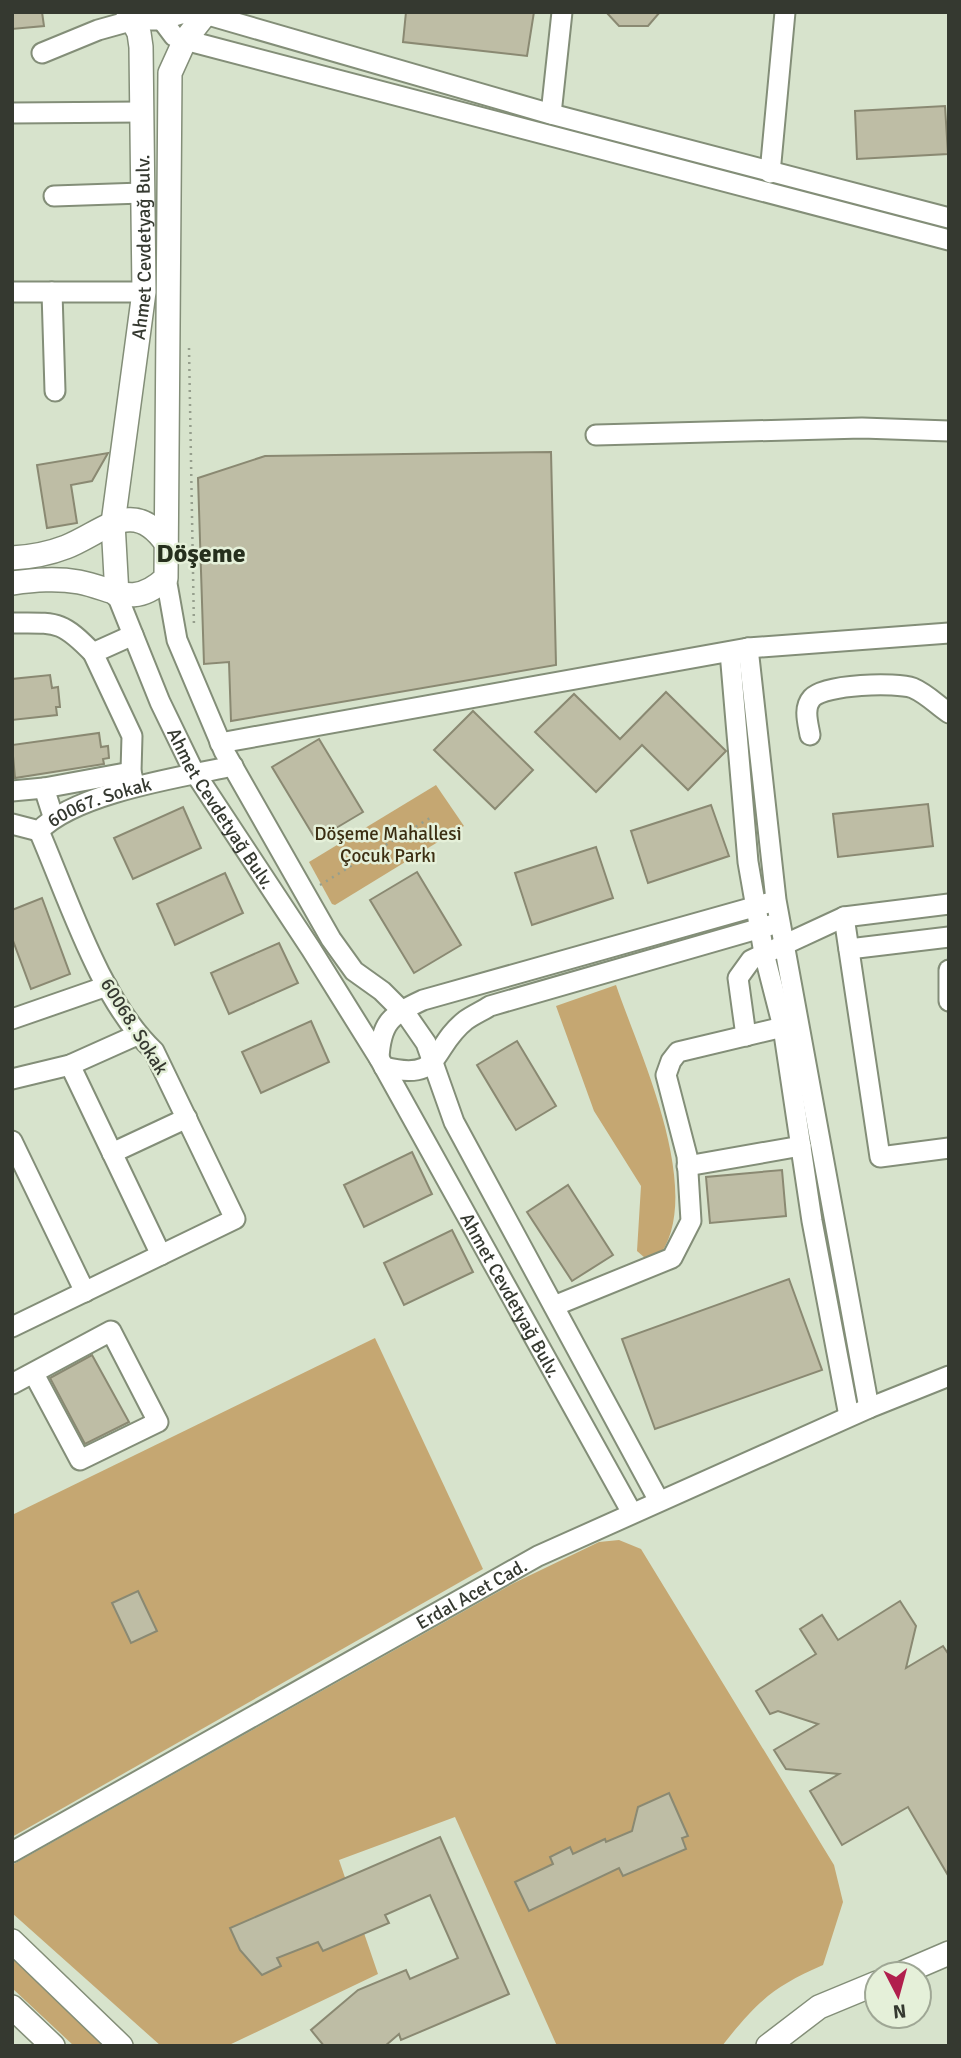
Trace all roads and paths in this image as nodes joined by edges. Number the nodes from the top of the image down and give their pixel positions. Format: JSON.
{"nodes":[{"id":1,"x":562,"y":12,"type":"edge"},
{"id":2,"x":785,"y":12,"type":"edge"},
{"id":3,"x":206,"y":13,"type":"edge"},
{"id":4,"x":131,"y":16,"type":"edge"},
{"id":5,"x":162,"y":20,"type":"junction"},
{"id":6,"x":185,"y":40,"type":"junction"},
{"id":7,"x":42,"y":53,"type":"dead end"},
{"id":8,"x":141,"y":112,"type":"junction"},
{"id":9,"x":12,"y":113,"type":"edge"},
{"id":10,"x":551,"y":114,"type":"junction"},
{"id":11,"x":770,"y":173,"type":"junction"},
{"id":12,"x":142,"y":193,"type":"junction"},
{"id":13,"x":54,"y":196,"type":"dead end"},
{"id":14,"x":949,"y":218,"type":"edge"},
{"id":15,"x":949,"y":240,"type":"edge"},
{"id":16,"x":12,"y":292,"type":"edge"},
{"id":17,"x":52,"y":292,"type":"junction"},
{"id":18,"x":144,"y":292,"type":"junction"},
{"id":19,"x":188,"y":340,"type":"dead end"},
{"id":20,"x":55,"y":391,"type":"dead end"},
{"id":21,"x":949,"y":431,"type":"edge"},
{"id":22,"x":596,"y":435,"type":"dead end"},
{"id":23,"x":113,"y":523,"type":"junction"},
{"id":24,"x":166,"y":543,"type":"junction"},
{"id":25,"x":12,"y":558,"type":"edge"},
{"id":26,"x":166,"y":578,"type":"junction"},
{"id":27,"x":12,"y":583,"type":"edge"},
{"id":28,"x":117,"y":595,"type":"junction"},
{"id":29,"x":12,"y":623,"type":"edge"},
{"id":30,"x":194,"y":630,"type":"dead end"},
{"id":31,"x":949,"y":633,"type":"edge"},
{"id":32,"x":133,"y":635,"type":"junction"},
{"id":33,"x":739,"y":650,"type":"junction"},
{"id":34,"x":93,"y":653,"type":"junction"},
{"id":35,"x":949,"y":713,"type":"edge"},
{"id":36,"x":810,"y":735,"type":"dead end"},
{"id":37,"x":220,"y":743,"type":"junction"},
{"id":38,"x":233,"y":766,"type":"junction"},
{"id":39,"x":195,"y":774,"type":"junction"},
{"id":40,"x":133,"y":780,"type":"junction"},
{"id":41,"x":44,"y":788,"type":"junction"},
{"id":42,"x":12,"y":791,"type":"edge"},
{"id":43,"x":53,"y":816,"type":"junction"},
{"id":44,"x":430,"y":818,"type":"dead end"},
{"id":45,"x":12,"y":824,"type":"edge"},
{"id":46,"x":39,"y":831,"type":"junction"},
{"id":47,"x":316,"y":887,"type":"dead end"},
{"id":48,"x":776,"y":900,"type":"junction"},
{"id":49,"x":949,"y":904,"type":"edge"},
{"id":50,"x":756,"y":907,"type":"junction"},
{"id":51,"x":844,"y":917,"type":"junction"},
{"id":52,"x":781,"y":920,"type":"junction"},
{"id":53,"x":761,"y":930,"type":"junction"},
{"id":54,"x":949,"y":937,"type":"edge"},
{"id":55,"x":785,"y":944,"type":"junction"},
{"id":56,"x":849,"y":949,"type":"junction"},
{"id":57,"x":764,"y":953,"type":"junction"},
{"id":58,"x":949,"y":970,"type":"edge"},
{"id":59,"x":107,"y":986,"type":"junction"},
{"id":60,"x":949,"y":1001,"type":"edge"},
{"id":61,"x":402,"y":1010,"type":"junction"},
{"id":62,"x":12,"y":1019,"type":"edge"},
{"id":63,"x":783,"y":1027,"type":"junction"},
{"id":64,"x":137,"y":1034,"type":"junction"},
{"id":65,"x":746,"y":1036,"type":"junction"},
{"id":66,"x":434,"y":1062,"type":"junction"},
{"id":67,"x":381,"y":1063,"type":"junction"},
{"id":68,"x":70,"y":1065,"type":"junction"},
{"id":69,"x":12,"y":1079,"type":"edge"},
{"id":70,"x":187,"y":1118,"type":"junction"},
{"id":71,"x":12,"y":1141,"type":"edge"},
{"id":72,"x":801,"y":1146,"type":"junction"},
{"id":73,"x":949,"y":1148,"type":"edge"},
{"id":74,"x":112,"y":1153,"type":"junction"},
{"id":75,"x":687,"y":1166,"type":"junction"},
{"id":76,"x":161,"y":1255,"type":"junction"},
{"id":77,"x":85,"y":1292,"type":"junction"},
{"id":78,"x":554,"y":1306,"type":"junction"},
{"id":79,"x":12,"y":1327,"type":"edge"},
{"id":80,"x":34,"y":1374,"type":"junction"},
{"id":81,"x":949,"y":1376,"type":"edge"},
{"id":82,"x":12,"y":1384,"type":"edge"},
{"id":83,"x":869,"y":1408,"type":"junction"},
{"id":84,"x":849,"y":1416,"type":"junction"},
{"id":85,"x":659,"y":1501,"type":"junction"},
{"id":86,"x":632,"y":1513,"type":"junction"},
{"id":87,"x":12,"y":1852,"type":"edge"},
{"id":88,"x":12,"y":1941,"type":"edge"},
{"id":89,"x":949,"y":1953,"type":"edge"},
{"id":90,"x":933,"y":1960,"type":"edge"},
{"id":91,"x":863,"y":1989,"type":"edge"},
{"id":92,"x":12,"y":2007,"type":"edge"},
{"id":93,"x":53,"y":2046,"type":"edge"},
{"id":94,"x":121,"y":2046,"type":"edge"},
{"id":95,"x":768,"y":2046,"type":"edge"}],
"edges":[{"from":1,"to":10,"type":"street"},
{"from":2,"to":11,"type":"street"},
{"from":3,"to":5,"type":"street"},
{"from":3,"to":6,"type":"main road","name":"Ahmet Cevdetyağ Bulv."},
{"from":3,"to":10,"type":"street"},
{"from":4,"to":5,"type":"street"},
{"from":4,"to":7,"type":"street"},
{"from":4,"to":8,"type":"main road","name":"Ahmet Cevdetyağ Bulv."},
{"from":5,"to":6,"type":"street"},
{"from":6,"to":15,"type":"street"},
{"from":6,"to":24,"type":"main road","name":"Ahmet Cevdetyağ Bulv."},
{"from":8,"to":9,"type":"street"},
{"from":8,"to":12,"type":"main road","name":"Ahmet Cevdetyağ Bulv."},
{"from":10,"to":11,"type":"street"},
{"from":11,"to":14,"type":"street"},
{"from":12,"to":13,"type":"street"},
{"from":12,"to":18,"type":"main road","name":"Ahmet Cevdetyağ Bulv."},
{"from":16,"to":17,"type":"street"},
{"from":17,"to":18,"type":"street"},
{"from":17,"to":20,"type":"street"},
{"from":18,"to":23,"type":"main road","name":"Ahmet Cevdetyağ Bulv."},
{"from":19,"to":30,"type":"path"},
{"from":21,"to":22,"type":"street"},
{"from":23,"to":24,"type":"main road"},
{"from":23,"to":25,"type":"main road"},
{"from":23,"to":28,"type":"main road","name":"Ahmet Cevdetyağ Bulv."},
{"from":24,"to":26,"type":"main road","name":"Ahmet Cevdetyağ Bulv."},
{"from":26,"to":28,"type":"main road"},
{"from":26,"to":37,"type":"street","name":"Ahmet Cevdetyağ Bulv."},
{"from":27,"to":28,"type":"main road"},
{"from":28,"to":32,"type":"street","name":"Ahmet Cevdetyağ Bulv."},
{"from":29,"to":34,"type":"street"},
{"from":31,"to":33,"type":"street"},
{"from":32,"to":34,"type":"street"},
{"from":32,"to":39,"type":"street","name":"Ahmet Cevdetyağ Bulv."},
{"from":33,"to":37,"type":"street"},
{"from":33,"to":48,"type":"street"},
{"from":33,"to":50,"type":"street"},
{"from":34,"to":40,"type":"street"},
{"from":35,"to":36,"type":"street"},
{"from":37,"to":38,"type":"street","name":"Ahmet Cevdetyağ Bulv."},
{"from":38,"to":39,"type":"street","name":"60067. Sokak"},
{"from":38,"to":61,"type":"street","name":"Ahmet Cevdetyağ Bulv."},
{"from":39,"to":40,"type":"street","name":"60067. Sokak"},
{"from":39,"to":67,"type":"street","name":"Ahmet Cevdetyağ Bulv."},
{"from":40,"to":41,"type":"street"},
{"from":40,"to":43,"type":"street","name":"60067. Sokak"},
{"from":41,"to":42,"type":"street"},
{"from":41,"to":43,"type":"street"},
{"from":43,"to":46,"type":"street","name":"60067. Sokak"},
{"from":44,"to":47,"type":"path"},
{"from":45,"to":46,"type":"street","name":"60067. Sokak"},
{"from":46,"to":59,"type":"street","name":"60068. Sokak"},
{"from":48,"to":50,"type":"street"},
{"from":48,"to":52,"type":"street"},
{"from":49,"to":51,"type":"street"},
{"from":50,"to":53,"type":"street"},
{"from":50,"to":61,"type":"street"},
{"from":51,"to":55,"type":"street"},
{"from":51,"to":56,"type":"street"},
{"from":52,"to":53,"type":"street"},
{"from":52,"to":55,"type":"street"},
{"from":53,"to":57,"type":"street"},
{"from":53,"to":66,"type":"street"},
{"from":54,"to":56,"type":"street"},
{"from":55,"to":57,"type":"street"},
{"from":55,"to":83,"type":"street"},
{"from":56,"to":73,"type":"street"},
{"from":57,"to":63,"type":"street"},
{"from":57,"to":65,"type":"street"},
{"from":58,"to":60,"type":"street"},
{"from":59,"to":62,"type":"street"},
{"from":59,"to":64,"type":"street","name":"60068. Sokak"},
{"from":61,"to":66,"type":"street","name":"Ahmet Cevdetyağ Bulv."},
{"from":61,"to":67,"type":"street"},
{"from":63,"to":65,"type":"street"},
{"from":63,"to":72,"type":"street"},
{"from":64,"to":68,"type":"street"},
{"from":64,"to":70,"type":"street","name":"60068. Sokak"},
{"from":65,"to":75,"type":"street"},
{"from":66,"to":67,"type":"street"},
{"from":66,"to":78,"type":"street","name":"Ahmet Cevdetyağ Bulv."},
{"from":67,"to":86,"type":"street","name":"Ahmet Cevdetyağ Bulv."},
{"from":68,"to":69,"type":"street"},
{"from":68,"to":74,"type":"street"},
{"from":70,"to":74,"type":"street"},
{"from":70,"to":76,"type":"street","name":"60068. Sokak"},
{"from":71,"to":77,"type":"street"},
{"from":72,"to":75,"type":"street"},
{"from":72,"to":84,"type":"street"},
{"from":74,"to":76,"type":"street"},
{"from":75,"to":78,"type":"street"},
{"from":76,"to":77,"type":"street"},
{"from":77,"to":79,"type":"street"},
{"from":78,"to":85,"type":"street","name":"Ahmet Cevdetyağ Bulv."},
{"from":80,"to":80,"type":"street"},
{"from":80,"to":82,"type":"street"},
{"from":81,"to":83,"type":"street","name":"Erdal Acet Cad."},
{"from":83,"to":84,"type":"street","name":"Erdal Acet Cad."},
{"from":84,"to":85,"type":"street","name":"Erdal Acet Cad."},
{"from":85,"to":86,"type":"street","name":"Erdal Acet Cad."},
{"from":86,"to":87,"type":"street","name":"Erdal Acet Cad."},
{"from":88,"to":94,"type":"main road"},
{"from":89,"to":90,"type":"main road"},
{"from":91,"to":95,"type":"main road"},
{"from":92,"to":93,"type":"main road"}]}
